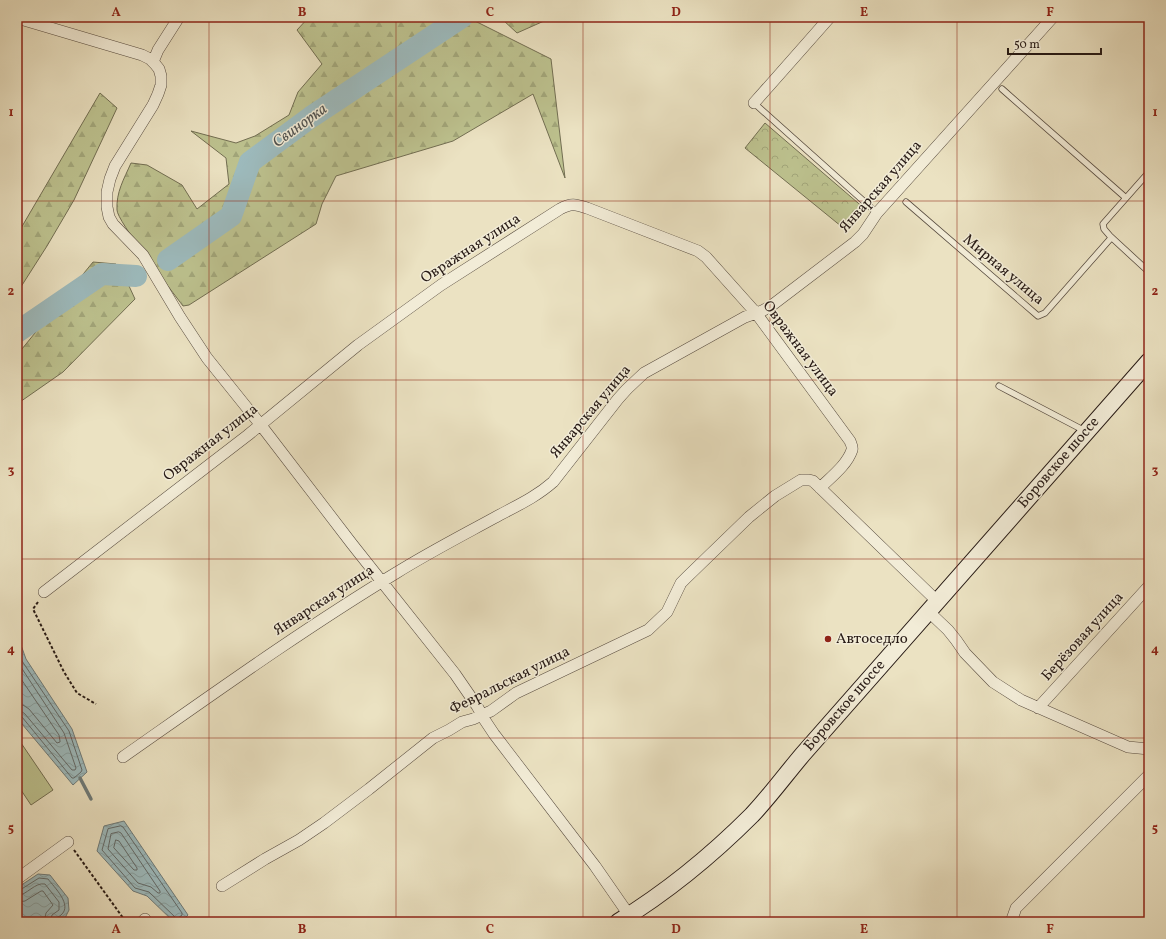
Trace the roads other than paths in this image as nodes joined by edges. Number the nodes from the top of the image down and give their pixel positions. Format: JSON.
{"nodes":[{"id":1,"x":179,"y":17,"type":"edge"},
{"id":2,"x":830,"y":17,"type":"edge"},
{"id":3,"x":1053,"y":17,"type":"edge"},
{"id":4,"x":17,"y":18,"type":"edge"},
{"id":5,"x":153,"y":62,"type":"junction"},
{"id":6,"x":1002,"y":89,"type":"dead end"},
{"id":7,"x":754,"y":103,"type":"joint"},
{"id":8,"x":1149,"y":172,"type":"edge"},
{"id":9,"x":1126,"y":198,"type":"junction"},
{"id":10,"x":906,"y":202,"type":"dead end"},
{"id":11,"x":878,"y":213,"type":"junction"},
{"id":12,"x":1111,"y":238,"type":"junction"},
{"id":13,"x":1149,"y":272,"type":"edge"},
{"id":14,"x":756,"y":313,"type":"junction"},
{"id":15,"x":1149,"y":361,"type":"edge"},
{"id":16,"x":999,"y":386,"type":"dead end"},
{"id":17,"x":260,"y":424,"type":"junction"},
{"id":18,"x":1087,"y":432,"type":"junction"},
{"id":19,"x":816,"y":485,"type":"junction"},
{"id":20,"x":382,"y":581,"type":"junction"},
{"id":21,"x":1149,"y":586,"type":"edge"},
{"id":22,"x":44,"y":592,"type":"road end"},
{"id":23,"x":933,"y":607,"type":"junction"},
{"id":24,"x":1038,"y":708,"type":"junction"},
{"id":25,"x":482,"y":715,"type":"junction"},
{"id":26,"x":1149,"y":749,"type":"edge"},
{"id":27,"x":123,"y":757,"type":"dead end"},
{"id":28,"x":1149,"y":776,"type":"edge"},
{"id":29,"x":68,"y":842,"type":"road end"},
{"id":30,"x":17,"y":879,"type":"edge"},
{"id":31,"x":222,"y":886,"type":"dead end"},
{"id":32,"x":623,"y":918,"type":"edge"},
{"id":33,"x":1011,"y":922,"type":"edge"}],
"edges":[{"from":1,"to":5,"type":"street"},
{"from":2,"to":7,"type":"street"},
{"from":3,"to":11,"type":"street","name":"Январская улица"},
{"from":4,"to":5,"type":"street"},
{"from":5,"to":17,"type":"street"},
{"from":6,"to":9,"type":"lane"},
{"from":7,"to":11,"type":"lane"},
{"from":8,"to":9,"type":"lane"},
{"from":9,"to":12,"type":"lane"},
{"from":10,"to":12,"type":"lane","name":"Мирная улица"},
{"from":11,"to":14,"type":"street","name":"Январская улица"},
{"from":12,"to":13,"type":"lane"},
{"from":14,"to":17,"type":"street","name":"Овражная улица"},
{"from":14,"to":19,"type":"street","name":"Овражная улица"},
{"from":14,"to":20,"type":"street","name":"Январская улица"},
{"from":15,"to":18,"type":"main road","name":"Боровское шоссе"},
{"from":16,"to":18,"type":"lane"},
{"from":17,"to":20,"type":"street"},
{"from":17,"to":22,"type":"street","name":"Овражная улица"},
{"from":18,"to":23,"type":"main road","name":"Боровское шоссе"},
{"from":19,"to":23,"type":"street"},
{"from":19,"to":25,"type":"street","name":"Февральская улица"},
{"from":20,"to":25,"type":"street"},
{"from":20,"to":27,"type":"street","name":"Январская улица"},
{"from":21,"to":24,"type":"street","name":"Берёзовая улица"},
{"from":23,"to":24,"type":"street"},
{"from":23,"to":32,"type":"main road","name":"Боровское шоссе"},
{"from":24,"to":26,"type":"street"},
{"from":25,"to":31,"type":"street","name":"Февральская улица"},
{"from":25,"to":32,"type":"street"},
{"from":28,"to":33,"type":"street"},
{"from":29,"to":30,"type":"street"}]}
